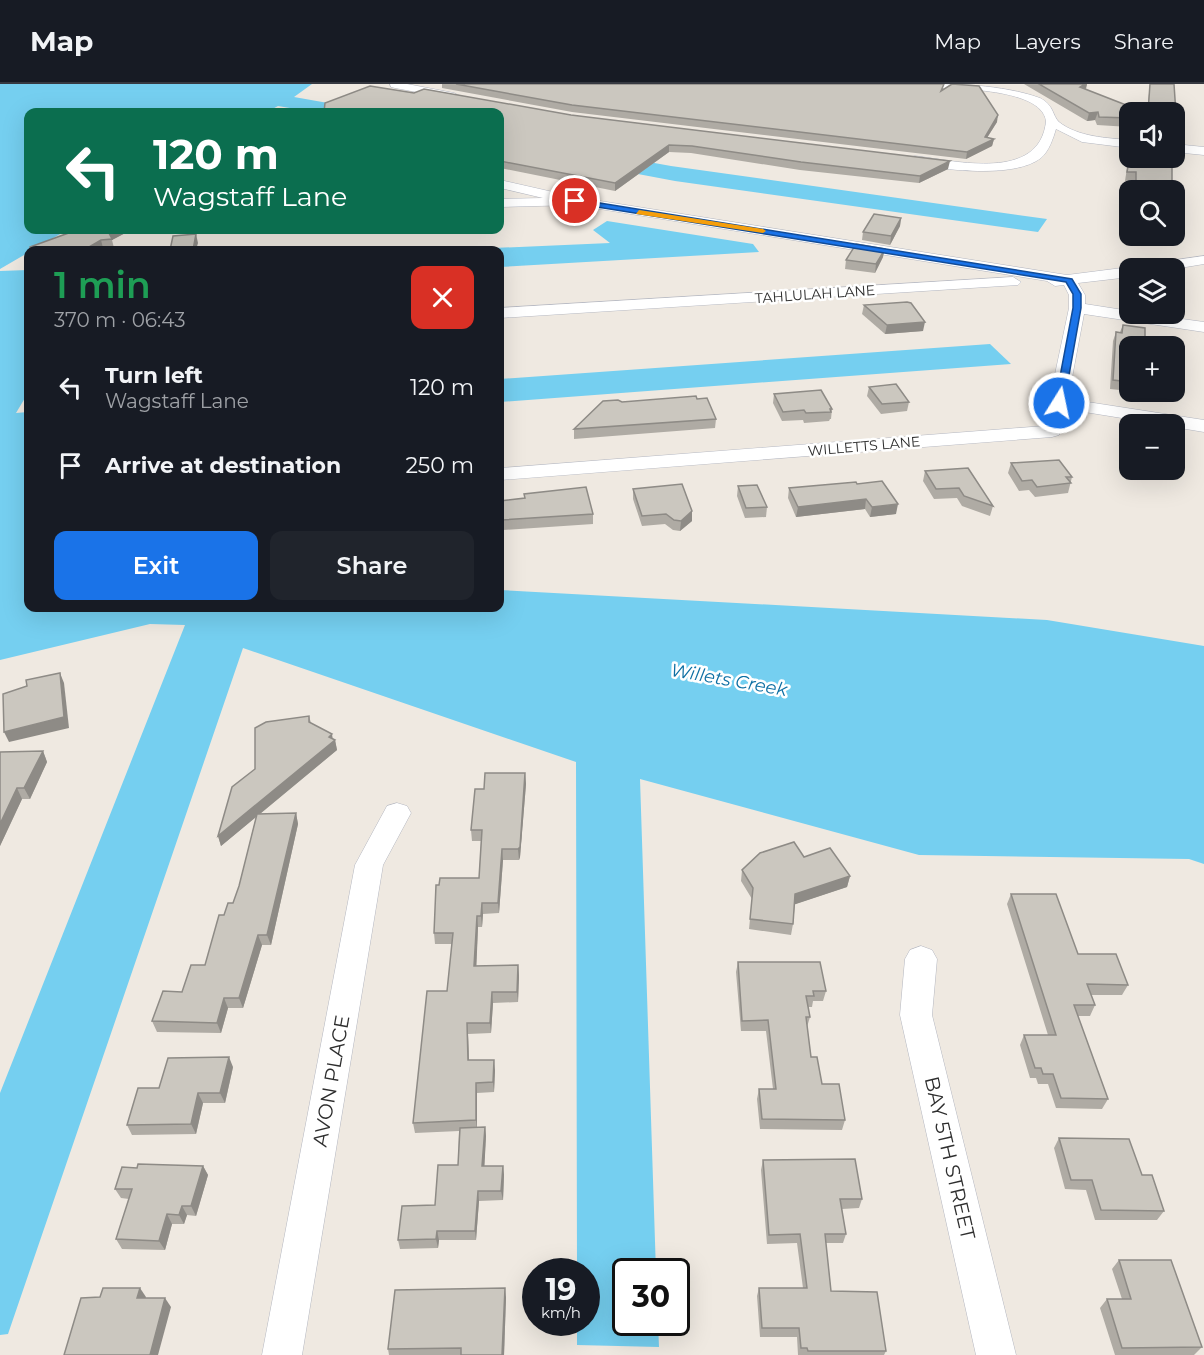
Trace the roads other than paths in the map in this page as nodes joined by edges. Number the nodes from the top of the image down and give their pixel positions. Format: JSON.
{"nodes":[{"id":1,"x":918,"y":84,"type":"edge"},
{"id":2,"x":395,"y":86,"type":"edge"},
{"id":3,"x":466,"y":98,"type":"edge"},
{"id":4,"x":1053,"y":137,"type":"junction"},
{"id":5,"x":1086,"y":139,"type":"junction"},
{"id":6,"x":1119,"y":143,"type":"edge"},
{"id":7,"x":1185,"y":149,"type":"edge"},
{"id":8,"x":1204,"y":151,"type":"edge"},
{"id":9,"x":905,"y":159,"type":"edge"},
{"id":10,"x":504,"y":185,"type":"edge"},
{"id":11,"x":575,"y":201,"type":"junction"},
{"id":12,"x":504,"y":203,"type":"edge"},
{"id":13,"x":1204,"y":260,"type":"edge"},
{"id":14,"x":1185,"y":263,"type":"edge"},
{"id":15,"x":1119,"y":273,"type":"edge"},
{"id":16,"x":1069,"y":280,"type":"junction"},
{"id":17,"x":1077,"y":308,"type":"junction"},
{"id":18,"x":504,"y":313,"type":"edge"},
{"id":19,"x":1204,"y":327,"type":"edge"},
{"id":20,"x":1059,"y":403,"type":"junction"},
{"id":21,"x":1204,"y":426,"type":"edge"},
{"id":22,"x":504,"y":474,"type":"edge"},
{"id":23,"x":397,"y":813,"type":"dead end"},
{"id":24,"x":921,"y":959,"type":"dead end"},
{"id":25,"x":282,"y":1355,"type":"edge"},
{"id":26,"x":996,"y":1355,"type":"edge"}],
"edges":[{"from":1,"to":4,"type":"street"},
{"from":2,"to":3,"type":"street"},
{"from":4,"to":5,"type":"street"},
{"from":4,"to":5,"type":"street"},
{"from":4,"to":9,"type":"street"},
{"from":5,"to":6,"type":"street"},
{"from":7,"to":8,"type":"street"},
{"from":10,"to":11,"type":"street"},
{"from":11,"to":12,"type":"street"},
{"from":11,"to":16,"type":"street"},
{"from":13,"to":14,"type":"street"},
{"from":15,"to":16,"type":"street","name":"TAHLULAH LANE"},
{"from":16,"to":17,"type":"street"},
{"from":16,"to":18,"type":"street","name":"TAHLULAH LANE"},
{"from":17,"to":19,"type":"street"},
{"from":17,"to":20,"type":"street"},
{"from":20,"to":21,"type":"street"},
{"from":20,"to":22,"type":"street","name":"WILLETTS LANE"},
{"from":23,"to":25,"type":"street","name":"AVON PLACE"},
{"from":24,"to":26,"type":"street","name":"BAY 5TH STREET"}]}
